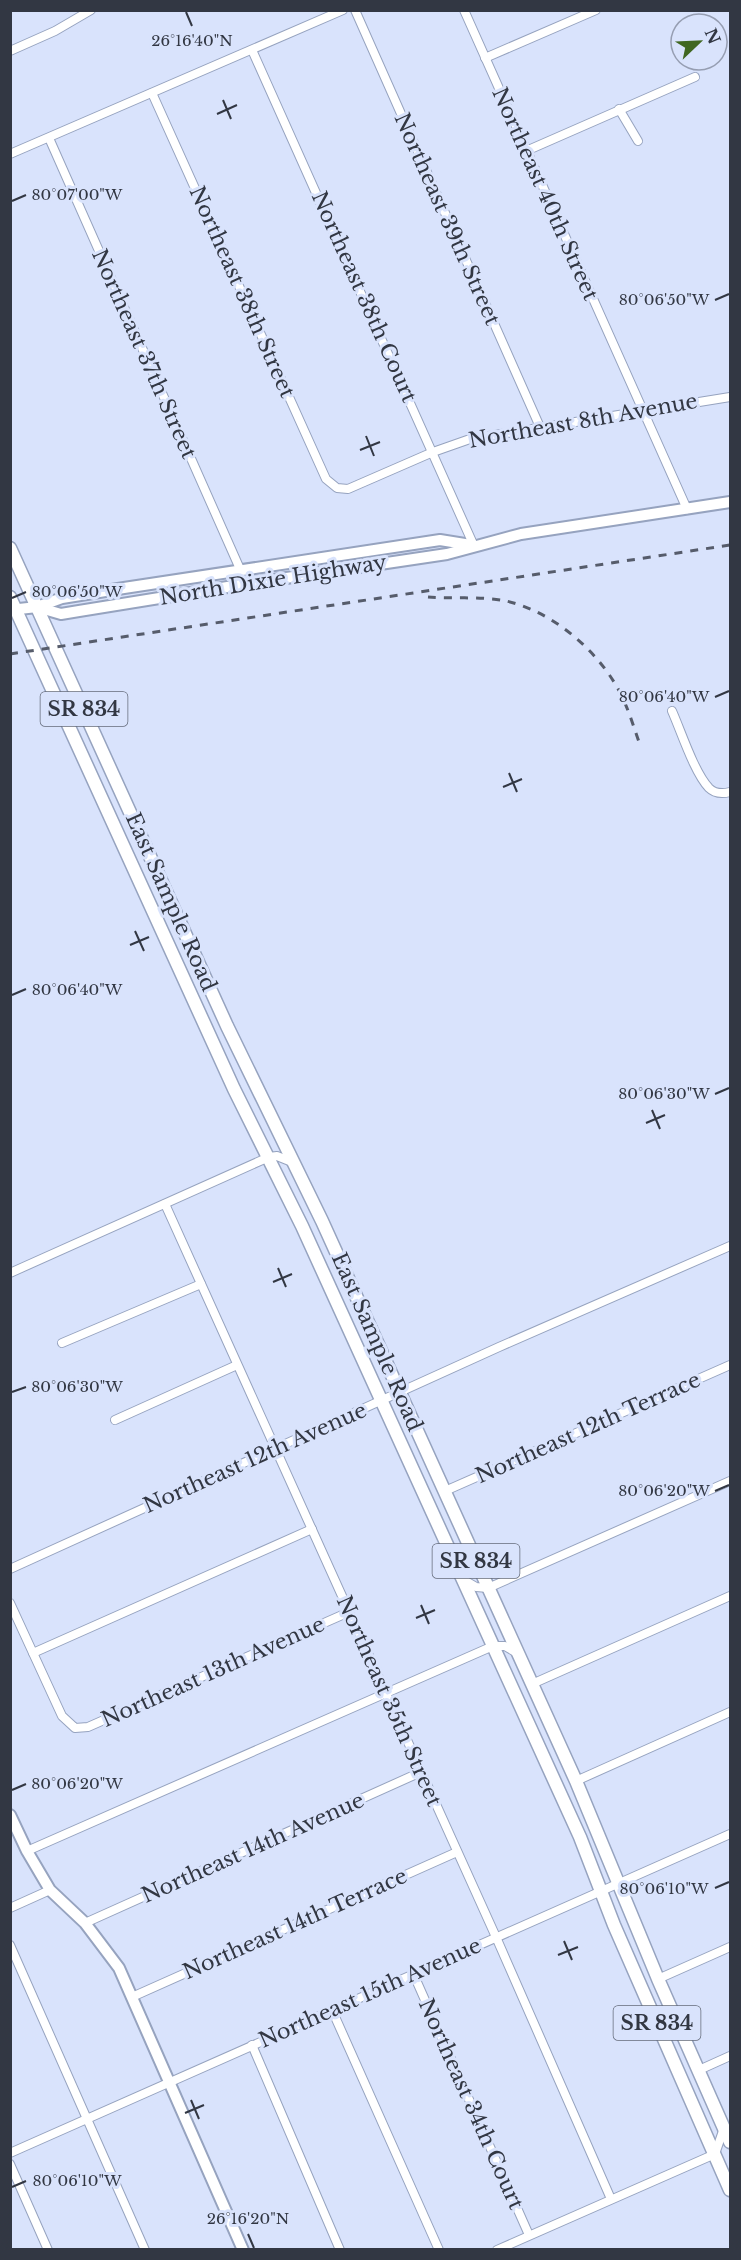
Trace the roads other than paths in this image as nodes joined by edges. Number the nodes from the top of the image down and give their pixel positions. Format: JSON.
{"nodes":[{"id":1,"x":91,"y":10,"type":"edge"},
{"id":2,"x":343,"y":10,"type":"edge"},
{"id":3,"x":355,"y":10,"type":"edge"},
{"id":4,"x":464,"y":10,"type":"edge"},
{"id":5,"x":596,"y":10,"type":"edge"},
{"id":6,"x":252,"y":50,"type":"junction"},
{"id":7,"x":10,"y":51,"type":"edge"},
{"id":8,"x":484,"y":58,"type":"junction"},
{"id":9,"x":695,"y":77,"type":"dead end"},
{"id":10,"x":152,"y":93,"type":"junction"},
{"id":11,"x":619,"y":110,"type":"junction"},
{"id":12,"x":49,"y":138,"type":"junction"},
{"id":13,"x":638,"y":141,"type":"dead end"},
{"id":14,"x":525,"y":151,"type":"junction"},
{"id":15,"x":10,"y":154,"type":"edge"},
{"id":16,"x":730,"y":397,"type":"edge"},
{"id":17,"x":643,"y":410,"type":"junction"},
{"id":18,"x":540,"y":427,"type":"junction"},
{"id":19,"x":433,"y":452,"type":"junction"},
{"id":20,"x":337,"y":488,"type":"joint"},
{"id":21,"x":730,"y":502,"type":"edge"},
{"id":22,"x":687,"y":509,"type":"junction"},
{"id":23,"x":474,"y":546,"type":"junction"},
{"id":24,"x":10,"y":548,"type":"edge"},
{"id":25,"x":240,"y":569,"type":"junction"},
{"id":26,"x":10,"y":597,"type":"edge"},
{"id":27,"x":37,"y":607,"type":"junction"},
{"id":28,"x":13,"y":610,"type":"edge"},
{"id":29,"x":672,"y":711,"type":"dead end"},
{"id":30,"x":730,"y":792,"type":"edge"},
{"id":31,"x":128,"y":856,"type":"junction"},
{"id":32,"x":157,"y":870,"type":"junction"},
{"id":33,"x":256,"y":1132,"type":"junction"},
{"id":34,"x":283,"y":1140,"type":"junction"},
{"id":35,"x":269,"y":1157,"type":"junction"},
{"id":36,"x":295,"y":1163,"type":"junction"},
{"id":37,"x":165,"y":1204,"type":"junction"},
{"id":38,"x":730,"y":1246,"type":"edge"},
{"id":39,"x":10,"y":1273,"type":"edge"},
{"id":40,"x":201,"y":1284,"type":"junction"},
{"id":41,"x":62,"y":1343,"type":"dead end"},
{"id":42,"x":237,"y":1365,"type":"junction"},
{"id":43,"x":730,"y":1365,"type":"edge"},
{"id":44,"x":400,"y":1393,"type":"junction"},
{"id":45,"x":382,"y":1400,"type":"junction"},
{"id":46,"x":115,"y":1420,"type":"dead end"},
{"id":47,"x":275,"y":1448,"type":"junction"},
{"id":48,"x":730,"y":1481,"type":"edge"},
{"id":49,"x":445,"y":1491,"type":"junction"},
{"id":50,"x":312,"y":1529,"type":"junction"},
{"id":51,"x":10,"y":1569,"type":"edge"},
{"id":52,"x":464,"y":1580,"type":"junction"},
{"id":53,"x":488,"y":1588,"type":"junction"},
{"id":54,"x":730,"y":1596,"type":"edge"},
{"id":55,"x":10,"y":1603,"type":"edge"},
{"id":56,"x":349,"y":1612,"type":"junction"},
{"id":57,"x":493,"y":1646,"type":"junction"},
{"id":58,"x":33,"y":1653,"type":"junction"},
{"id":59,"x":518,"y":1653,"type":"junction"},
{"id":60,"x":532,"y":1684,"type":"junction"},
{"id":61,"x":386,"y":1691,"type":"junction"},
{"id":62,"x":730,"y":1712,"type":"edge"},
{"id":63,"x":421,"y":1772,"type":"junction"},
{"id":64,"x":576,"y":1781,"type":"junction"},
{"id":65,"x":10,"y":1815,"type":"edge"},
{"id":66,"x":730,"y":1834,"type":"edge"},
{"id":67,"x":27,"y":1851,"type":"junction"},
{"id":68,"x":457,"y":1852,"type":"junction"},
{"id":69,"x":619,"y":1884,"type":"junction"},
{"id":70,"x":50,"y":1890,"type":"junction"},
{"id":71,"x":601,"y":1891,"type":"junction"},
{"id":72,"x":10,"y":1908,"type":"edge"},
{"id":73,"x":86,"y":1923,"type":"junction"},
{"id":74,"x":496,"y":1936,"type":"junction"},
{"id":75,"x":10,"y":1945,"type":"edge"},
{"id":76,"x":730,"y":1947,"type":"edge"},
{"id":77,"x":413,"y":1973,"type":"junction"},
{"id":78,"x":658,"y":1979,"type":"junction"},
{"id":79,"x":132,"y":1997,"type":"junction"},
{"id":80,"x":332,"y":2010,"type":"junction"},
{"id":81,"x":252,"y":2045,"type":"junction"},
{"id":82,"x":730,"y":2056,"type":"edge"},
{"id":83,"x":699,"y":2070,"type":"junction"},
{"id":84,"x":170,"y":2082,"type":"junction"},
{"id":85,"x":87,"y":2118,"type":"junction"},
{"id":86,"x":724,"y":2128,"type":"junction"},
{"id":87,"x":730,"y":2142,"type":"edge"},
{"id":88,"x":10,"y":2153,"type":"edge"},
{"id":89,"x":715,"y":2154,"type":"junction"},
{"id":90,"x":10,"y":2164,"type":"edge"},
{"id":91,"x":730,"y":2190,"type":"edge"},
{"id":92,"x":610,"y":2199,"type":"junction"},
{"id":93,"x":530,"y":2235,"type":"junction"},
{"id":94,"x":48,"y":2250,"type":"edge"},
{"id":95,"x":145,"y":2250,"type":"edge"},
{"id":96,"x":243,"y":2250,"type":"edge"},
{"id":97,"x":340,"y":2250,"type":"edge"},
{"id":98,"x":439,"y":2250,"type":"edge"},
{"id":99,"x":497,"y":2250,"type":"edge"}],
"edges":[{"from":1,"to":7,"type":"street"},
{"from":2,"to":6,"type":"street"},
{"from":3,"to":18,"type":"street","name":"Northeast 39th Street"},
{"from":4,"to":8,"type":"street","name":"Northeast 40th Street"},
{"from":5,"to":8,"type":"street"},
{"from":6,"to":10,"type":"street"},
{"from":6,"to":19,"type":"street","name":"Northeast 38th Court"},
{"from":8,"to":14,"type":"street","name":"Northeast 40th Street"},
{"from":9,"to":11,"type":"street"},
{"from":10,"to":12,"type":"street"},
{"from":10,"to":20,"type":"street","name":"Northeast 38th Street"},
{"from":11,"to":13,"type":"street"},
{"from":11,"to":14,"type":"street"},
{"from":12,"to":15,"type":"street"},
{"from":12,"to":25,"type":"street","name":"Northeast 37th Street"},
{"from":14,"to":17,"type":"street","name":"Northeast 40th Street"},
{"from":16,"to":17,"type":"street","name":"Northeast 8th Avenue"},
{"from":17,"to":18,"type":"street","name":"Northeast 8th Avenue"},
{"from":17,"to":22,"type":"street","name":"Northeast 40th Street"},
{"from":18,"to":19,"type":"street","name":"Northeast 8th Avenue"},
{"from":19,"to":20,"type":"street","name":"Northeast 8th Avenue"},
{"from":19,"to":23,"type":"street","name":"Northeast 38th Court"},
{"from":21,"to":22,"type":"main road","name":"North Dixie Highway"},
{"from":22,"to":23,"type":"main road","name":"North Dixie Highway"},
{"from":23,"to":25,"type":"main road","name":"North Dixie Highway"},
{"from":23,"to":27,"type":"main road","name":"North Dixie Highway"},
{"from":24,"to":27,"type":"main road","name":"East Sample Road","number":"SR 834"},
{"from":25,"to":27,"type":"main road","name":"North Dixie Highway"},
{"from":26,"to":28,"type":"main road","name":"East Sample Road","number":"SR 834"},
{"from":27,"to":28,"type":"main road","name":"North Dixie Highway"},
{"from":27,"to":32,"type":"main road","name":"East Sample Road","number":"SR 834"},
{"from":28,"to":31,"type":"main road","name":"East Sample Road","number":"SR 834"},
{"from":29,"to":30,"type":"street"},
{"from":31,"to":32,"type":"main road"},
{"from":31,"to":33,"type":"main road","name":"East Sample Road","number":"SR 834"},
{"from":32,"to":34,"type":"main road","name":"East Sample Road","number":"SR 834"},
{"from":33,"to":34,"type":"main road"},
{"from":33,"to":35,"type":"main road","name":"East Sample Road","number":"SR 834"},
{"from":34,"to":36,"type":"main road","name":"East Sample Road","number":"SR 834"},
{"from":35,"to":36,"type":"street"},
{"from":35,"to":37,"type":"street"},
{"from":35,"to":45,"type":"main road","name":"East Sample Road","number":"SR 834"},
{"from":36,"to":44,"type":"main road","name":"East Sample Road","number":"SR 834"},
{"from":37,"to":39,"type":"street"},
{"from":37,"to":40,"type":"street","name":"Northeast 35th Street"},
{"from":38,"to":44,"type":"street","name":"Northeast 12th Avenue"},
{"from":40,"to":41,"type":"street"},
{"from":40,"to":42,"type":"street","name":"Northeast 35th Street"},
{"from":42,"to":46,"type":"street"},
{"from":42,"to":47,"type":"street","name":"Northeast 35th Street"},
{"from":43,"to":49,"type":"street","name":"Northeast 12th Terrace"},
{"from":44,"to":45,"type":"street","name":"Northeast 12th Avenue"},
{"from":44,"to":49,"type":"main road","name":"East Sample Road","number":"SR 834"},
{"from":45,"to":47,"type":"street","name":"Northeast 12th Avenue"},
{"from":45,"to":52,"type":"main road","name":"East Sample Road","number":"SR 834"},
{"from":47,"to":50,"type":"street","name":"Northeast 35th Street"},
{"from":47,"to":51,"type":"street","name":"Northeast 12th Avenue"},
{"from":48,"to":53,"type":"street"},
{"from":49,"to":53,"type":"main road","name":"East Sample Road","number":"SR 834"},
{"from":50,"to":56,"type":"street","name":"Northeast 35th Street"},
{"from":50,"to":58,"type":"street"},
{"from":52,"to":53,"type":"street"},
{"from":52,"to":57,"type":"main road","name":"East Sample Road","number":"SR 834"},
{"from":53,"to":59,"type":"main road","name":"East Sample Road","number":"SR 834"},
{"from":54,"to":60,"type":"street"},
{"from":55,"to":58,"type":"street"},
{"from":56,"to":58,"type":"street","name":"Northeast 13th Avenue"},
{"from":56,"to":61,"type":"street","name":"Northeast 35th Street"},
{"from":57,"to":59,"type":"street"},
{"from":57,"to":61,"type":"street"},
{"from":57,"to":71,"type":"main road","name":"East Sample Road","number":"SR 834"},
{"from":59,"to":60,"type":"main road","name":"East Sample Road","number":"SR 834"},
{"from":60,"to":64,"type":"main road","name":"East Sample Road","number":"SR 834"},
{"from":61,"to":63,"type":"street","name":"Northeast 35th Street"},
{"from":61,"to":67,"type":"street"},
{"from":62,"to":64,"type":"street"},
{"from":63,"to":68,"type":"street","name":"Northeast 35th Street"},
{"from":63,"to":73,"type":"street","name":"Northeast 14th Avenue"},
{"from":64,"to":69,"type":"main road","name":"East Sample Road","number":"SR 834"},
{"from":65,"to":67,"type":"main road"},
{"from":66,"to":69,"type":"street","name":"Northeast 15th Avenue"},
{"from":67,"to":70,"type":"main road"},
{"from":68,"to":74,"type":"street","name":"Northeast 35th Street"},
{"from":68,"to":79,"type":"street","name":"Northeast 14th Terrace"},
{"from":69,"to":71,"type":"street","name":"Northeast 15th Avenue"},
{"from":69,"to":78,"type":"main road","name":"East Sample Road","number":"SR 834"},
{"from":70,"to":72,"type":"street"},
{"from":70,"to":73,"type":"main road"},
{"from":71,"to":74,"type":"street","name":"Northeast 15th Avenue"},
{"from":71,"to":89,"type":"main road","name":"East Sample Road","number":"SR 834"},
{"from":73,"to":79,"type":"main road"},
{"from":74,"to":77,"type":"street","name":"Northeast 15th Avenue"},
{"from":74,"to":92,"type":"street","name":"Northeast 35th Street"},
{"from":75,"to":85,"type":"street"},
{"from":76,"to":78,"type":"street"},
{"from":77,"to":80,"type":"street","name":"Northeast 15th Avenue"},
{"from":77,"to":93,"type":"street","name":"Northeast 34th Court"},
{"from":78,"to":83,"type":"main road","name":"East Sample Road","number":"SR 834"},
{"from":79,"to":84,"type":"main road"},
{"from":80,"to":81,"type":"street","name":"Northeast 15th Avenue"},
{"from":80,"to":98,"type":"street"},
{"from":81,"to":84,"type":"street","name":"Northeast 15th Avenue"},
{"from":81,"to":97,"type":"street"},
{"from":82,"to":83,"type":"street"},
{"from":83,"to":86,"type":"main road","name":"East Sample Road","number":"SR 834"},
{"from":84,"to":85,"type":"street","name":"Northeast 15th Avenue"},
{"from":84,"to":96,"type":"main road"},
{"from":85,"to":88,"type":"street","name":"Northeast 15th Avenue"},
{"from":85,"to":95,"type":"street"},
{"from":86,"to":87,"type":"main road","name":"East Sample Road","number":"SR 834"},
{"from":86,"to":89,"type":"street"},
{"from":89,"to":91,"type":"main road","name":"East Sample Road","number":"SR 834"},
{"from":89,"to":92,"type":"street"},
{"from":90,"to":94,"type":"street"},
{"from":92,"to":93,"type":"street"},
{"from":93,"to":99,"type":"street"}]}
